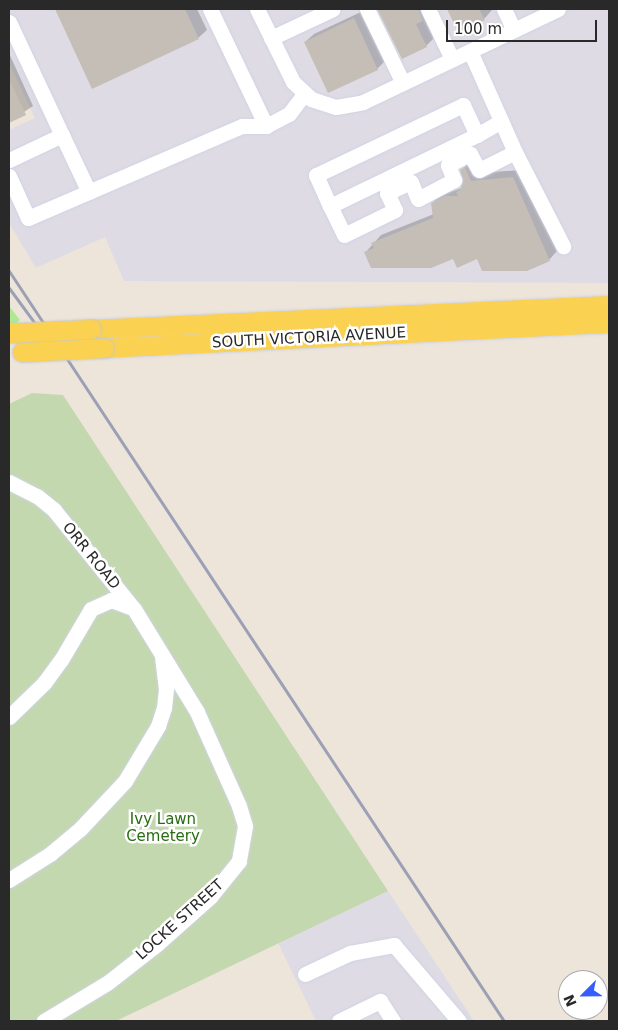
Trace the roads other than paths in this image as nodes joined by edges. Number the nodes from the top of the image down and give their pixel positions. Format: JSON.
{"nodes":[{"id":1,"x":210,"y":9,"type":"edge"},
{"id":2,"x":257,"y":9,"type":"edge"},
{"id":3,"x":332,"y":9,"type":"edge"},
{"id":4,"x":367,"y":9,"type":"edge"},
{"id":5,"x":428,"y":9,"type":"edge"},
{"id":6,"x":504,"y":9,"type":"edge"},
{"id":7,"x":558,"y":9,"type":"edge"},
{"id":8,"x":9,"y":22,"type":"edge"},
{"id":9,"x":514,"y":30,"type":"junction"},
{"id":10,"x":272,"y":40,"type":"junction"},
{"id":11,"x":470,"y":51,"type":"junction"},
{"id":12,"x":452,"y":59,"type":"junction"},
{"id":13,"x":403,"y":83,"type":"junction"},
{"id":14,"x":304,"y":94,"type":"junction"},
{"id":15,"x":501,"y":121,"type":"junction"},
{"id":16,"x":266,"y":126,"type":"junction"},
{"id":17,"x":62,"y":134,"type":"junction"},
{"id":18,"x":477,"y":135,"type":"junction"},
{"id":19,"x":515,"y":152,"type":"junction"},
{"id":20,"x":9,"y":160,"type":"edge"},
{"id":21,"x":9,"y":176,"type":"edge"},
{"id":22,"x":89,"y":192,"type":"junction"},
{"id":23,"x":330,"y":206,"type":"junction"},
{"id":24,"x":563,"y":246,"type":"dead end"},
{"id":25,"x":609,"y":305,"type":"edge"},
{"id":26,"x":609,"y":324,"type":"edge"},
{"id":27,"x":9,"y":333,"type":"edge"},
{"id":28,"x":15,"y":353,"type":"edge"},
{"id":29,"x":9,"y":482,"type":"edge"},
{"id":30,"x":134,"y":609,"type":"junction"},
{"id":31,"x":159,"y":647,"type":"junction"},
{"id":32,"x":9,"y":717,"type":"edge"},
{"id":33,"x":9,"y":880,"type":"edge"},
{"id":34,"x":305,"y":974,"type":"dead end"},
{"id":35,"x":44,"y":1021,"type":"edge"},
{"id":36,"x":339,"y":1021,"type":"edge"},
{"id":37,"x":393,"y":1021,"type":"edge"},
{"id":38,"x":459,"y":1021,"type":"edge"}],
"edges":[{"from":1,"to":16,"type":"street"},
{"from":2,"to":10,"type":"street"},
{"from":3,"to":10,"type":"street"},
{"from":4,"to":13,"type":"street"},
{"from":5,"to":12,"type":"street"},
{"from":6,"to":9,"type":"street"},
{"from":7,"to":9,"type":"street"},
{"from":8,"to":17,"type":"street"},
{"from":9,"to":11,"type":"street"},
{"from":10,"to":14,"type":"street"},
{"from":11,"to":12,"type":"street"},
{"from":11,"to":15,"type":"street"},
{"from":12,"to":13,"type":"street"},
{"from":13,"to":14,"type":"street"},
{"from":14,"to":16,"type":"street"},
{"from":15,"to":18,"type":"street"},
{"from":15,"to":19,"type":"street"},
{"from":16,"to":22,"type":"street"},
{"from":17,"to":20,"type":"street"},
{"from":17,"to":22,"type":"street"},
{"from":18,"to":23,"type":"street"},
{"from":18,"to":23,"type":"street"},
{"from":19,"to":23,"type":"street"},
{"from":19,"to":24,"type":"street"},
{"from":21,"to":22,"type":"street"},
{"from":25,"to":27,"type":"main road","name":"SOUTH VICTORIA AVENUE","bridge":true},
{"from":26,"to":28,"type":"main road","name":"SOUTH VICTORIA AVENUE","bridge":true},
{"from":29,"to":30,"type":"street","name":"ORR ROAD"},
{"from":30,"to":31,"type":"street","name":"ORR ROAD"},
{"from":30,"to":32,"type":"street"},
{"from":31,"to":33,"type":"street"},
{"from":31,"to":35,"type":"street","name":"LOCKE STREET"},
{"from":34,"to":38,"type":"street"},
{"from":36,"to":37,"type":"street"}]}
